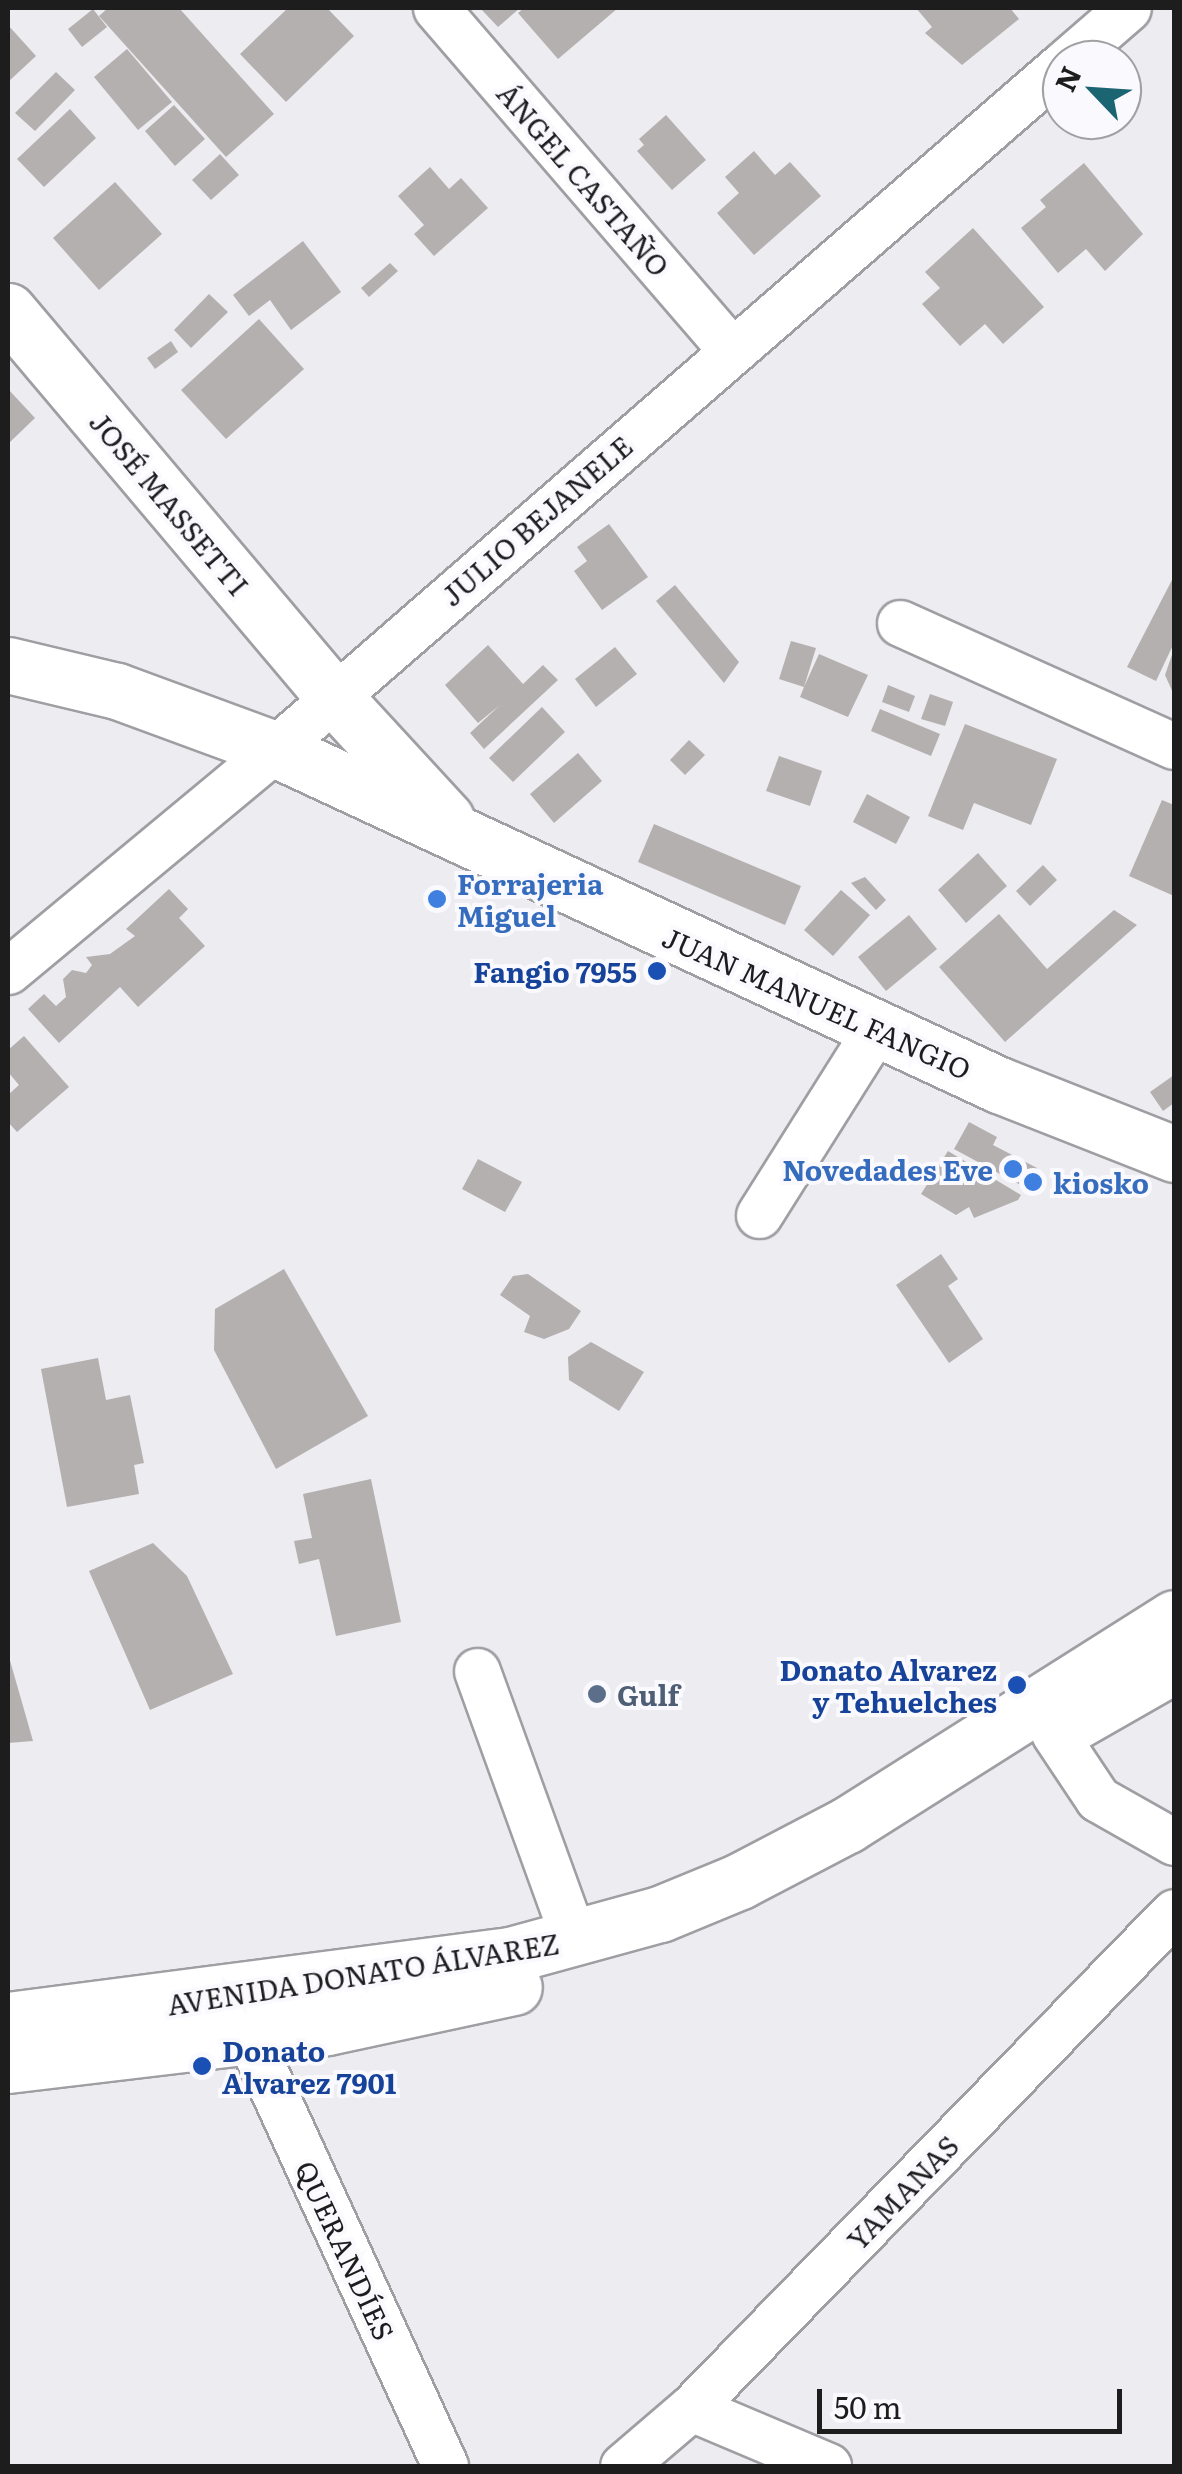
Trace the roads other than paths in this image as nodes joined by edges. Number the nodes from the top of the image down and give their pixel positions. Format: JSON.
{"nodes":[{"id":1,"x":436,"y":8,"type":"edge"},
{"id":2,"x":1042,"y":82,"type":"edge"},
{"id":3,"x":8,"y":310,"type":"edge"},
{"id":4,"x":732,"y":350,"type":"junction"},
{"id":5,"x":900,"y":623,"type":"dead end"},
{"id":6,"x":8,"y":665,"type":"edge"},
{"id":7,"x":333,"y":696,"type":"junction"},
{"id":8,"x":1174,"y":746,"type":"edge"},
{"id":9,"x":276,"y":749,"type":"junction"},
{"id":10,"x":465,"y":840,"type":"junction"},
{"id":11,"x":8,"y":971,"type":"edge"},
{"id":12,"x":876,"y":1029,"type":"junction"},
{"id":13,"x":1174,"y":1154,"type":"edge"},
{"id":14,"x":759,"y":1215,"type":"dead end"},
{"id":15,"x":1174,"y":1618,"type":"edge"},
{"id":16,"x":1174,"y":1665,"type":"edge"},
{"id":17,"x":476,"y":1671,"type":"dead end"},
{"id":18,"x":1054,"y":1734,"type":"junction"},
{"id":19,"x":1174,"y":1842,"type":"edge"},
{"id":20,"x":1174,"y":1912,"type":"edge"},
{"id":21,"x":574,"y":1939,"type":"junction"},
{"id":22,"x":8,"y":2020,"type":"edge"},
{"id":23,"x":247,"y":2033,"type":"junction"},
{"id":24,"x":8,"y":2064,"type":"edge"},
{"id":25,"x":691,"y":2408,"type":"junction"},
{"id":26,"x":446,"y":2466,"type":"edge"},
{"id":27,"x":623,"y":2466,"type":"edge"},
{"id":28,"x":828,"y":2466,"type":"edge"}],
"edges":[{"from":1,"to":4,"type":"street","name":"ÁNGEL CASTAÑO"},
{"from":2,"to":4,"type":"street","name":"JULIO BEJANELE"},
{"from":3,"to":7,"type":"main road","name":"JOSÉ MASSETTI"},
{"from":4,"to":7,"type":"street","name":"JULIO BEJANELE"},
{"from":5,"to":8,"type":"street"},
{"from":6,"to":9,"type":"main road","name":"JUAN MANUEL FANGIO"},
{"from":7,"to":9,"type":"street","name":"JULIO BEJANELE"},
{"from":7,"to":10,"type":"main road","name":"JUAN MANUEL FANGIO"},
{"from":9,"to":10,"type":"main road","name":"JUAN MANUEL FANGIO"},
{"from":9,"to":11,"type":"street","name":"JULIO BEJANELE"},
{"from":10,"to":12,"type":"main road","name":"JUAN MANUEL FANGIO"},
{"from":12,"to":13,"type":"main road","name":"JUAN MANUEL FANGIO"},
{"from":12,"to":14,"type":"street"},
{"from":15,"to":21,"type":"main road","name":"AVENIDA DONATO ÁLVAREZ"},
{"from":16,"to":18,"type":"main road","name":"AVENIDA DONATO ÁLVAREZ"},
{"from":17,"to":21,"type":"street"},
{"from":18,"to":19,"type":"street"},
{"from":18,"to":23,"type":"main road","name":"AVENIDA DONATO ÁLVAREZ"},
{"from":20,"to":25,"type":"street","name":"YAMANAS"},
{"from":21,"to":22,"type":"main road","name":"AVENIDA DONATO ÁLVAREZ"},
{"from":23,"to":24,"type":"main road","name":"AVENIDA DONATO ÁLVAREZ"},
{"from":23,"to":26,"type":"street","name":"QUERANDÍES"},
{"from":25,"to":27,"type":"street","name":"YAMANAS"},
{"from":25,"to":28,"type":"street"}]}
